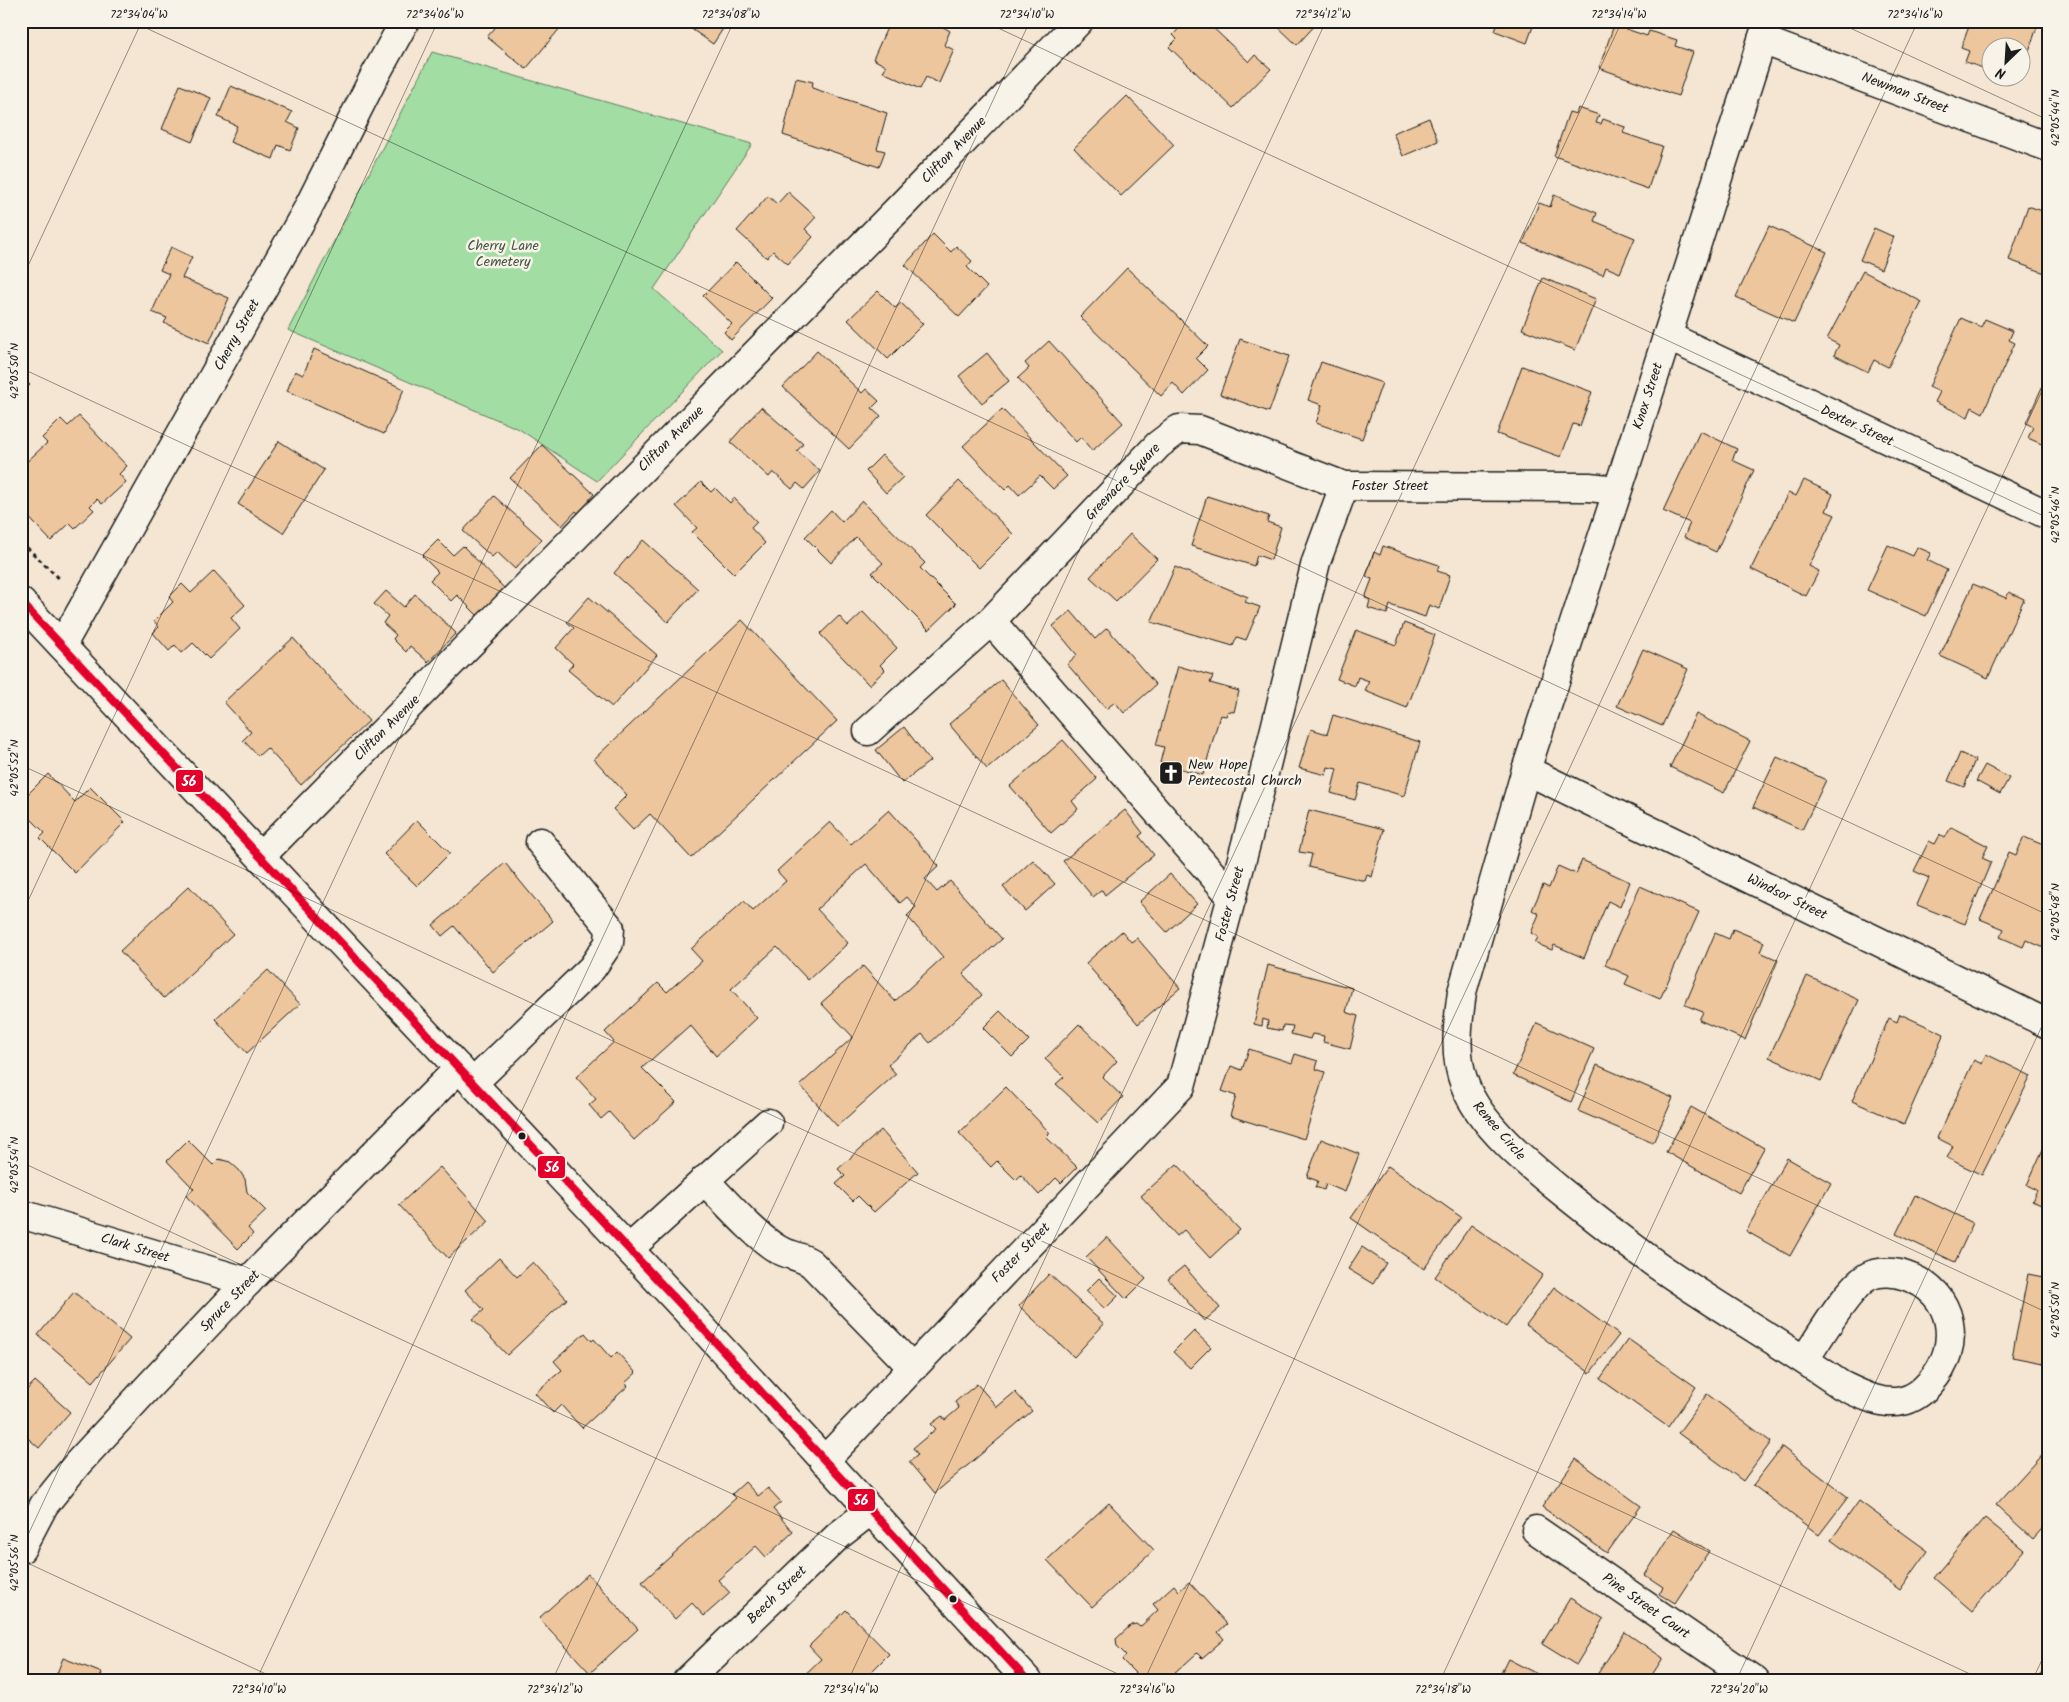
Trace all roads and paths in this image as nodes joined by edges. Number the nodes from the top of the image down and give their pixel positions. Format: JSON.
{"nodes":[{"id":1,"x":405,"y":21,"type":"edge"},
{"id":2,"x":1079,"y":21,"type":"edge"},
{"id":3,"x":1765,"y":30,"type":"edge"},
{"id":4,"x":2048,"y":147,"type":"edge"},
{"id":5,"x":1667,"y":336,"type":"junction"},
{"id":6,"x":1344,"y":486,"type":"junction"},
{"id":7,"x":1617,"y":490,"type":"junction"},
{"id":8,"x":2048,"y":515,"type":"edge"},
{"id":9,"x":21,"y":602,"type":"edge"},
{"id":10,"x":991,"y":621,"type":"junction"},
{"id":11,"x":62,"y":645,"type":"junction"},
{"id":12,"x":868,"y":731,"type":"dead end"},
{"id":13,"x":1526,"y":770,"type":"junction"},
{"id":14,"x":540,"y":842,"type":"dead end"},
{"id":15,"x":261,"y":856,"type":"junction"},
{"id":16,"x":1232,"y":897,"type":"junction"},
{"id":17,"x":2048,"y":1024,"type":"edge"},
{"id":18,"x":466,"y":1076,"type":"junction"},
{"id":19,"x":768,"y":1123,"type":"dead end"},
{"id":20,"x":704,"y":1180,"type":"junction"},
{"id":21,"x":21,"y":1214,"type":"edge"},
{"id":22,"x":629,"y":1250,"type":"junction"},
{"id":23,"x":248,"y":1282,"type":"junction"},
{"id":24,"x":1804,"y":1360,"type":"junction"},
{"id":25,"x":912,"y":1367,"type":"junction"},
{"id":26,"x":824,"y":1461,"type":"junction"},
{"id":27,"x":870,"y":1512,"type":"junction"},
{"id":28,"x":1536,"y":1530,"type":"dead end"},
{"id":29,"x":21,"y":1549,"type":"edge"},
{"id":30,"x":687,"y":1681,"type":"edge"},
{"id":31,"x":1028,"y":1681,"type":"edge"},
{"id":32,"x":1755,"y":1681,"type":"edge"}],
"edges":[{"from":1,"to":11,"type":"street","name":"Cherry Street"},
{"from":2,"to":15,"type":"street","name":"Clifton Avenue"},
{"from":3,"to":4,"type":"street","name":"Newman Street"},
{"from":3,"to":5,"type":"street","name":"Knox Street"},
{"from":5,"to":7,"type":"street","name":"Knox Street"},
{"from":5,"to":8,"type":"street","name":"Dexter Street"},
{"from":6,"to":7,"type":"street","name":"Foster Street"},
{"from":6,"to":10,"type":"street","name":"Greenacre Square"},
{"from":6,"to":16,"type":"street","name":"Foster Street"},
{"from":7,"to":13,"type":"street","name":"Knox Street"},
{"from":9,"to":11,"type":"street"},
{"from":10,"to":12,"type":"street","name":"Greenacre Square"},
{"from":10,"to":16,"type":"street"},
{"from":11,"to":15,"type":"street"},
{"from":13,"to":17,"type":"street","name":"Windsor Street"},
{"from":13,"to":24,"type":"street","name":"Renee Circle"},
{"from":14,"to":18,"type":"street","name":"Spruce Street"},
{"from":15,"to":18,"type":"street"},
{"from":16,"to":25,"type":"street","name":"Foster Street"},
{"from":18,"to":22,"type":"street"},
{"from":18,"to":23,"type":"street","name":"Spruce Street"},
{"from":19,"to":20,"type":"street"},
{"from":20,"to":22,"type":"street"},
{"from":20,"to":25,"type":"street"},
{"from":21,"to":23,"type":"street","name":"Clark Street"},
{"from":22,"to":26,"type":"street"},
{"from":23,"to":29,"type":"street","name":"Spruce Street"},
{"from":24,"to":24,"type":"street","name":"Renee Circle"},
{"from":25,"to":26,"type":"street","name":"Foster Street"},
{"from":26,"to":27,"type":"street"},
{"from":27,"to":30,"type":"street","name":"Beech Street"},
{"from":27,"to":31,"type":"street"},
{"from":28,"to":32,"type":"street","name":"Pine Street Court"}]}
